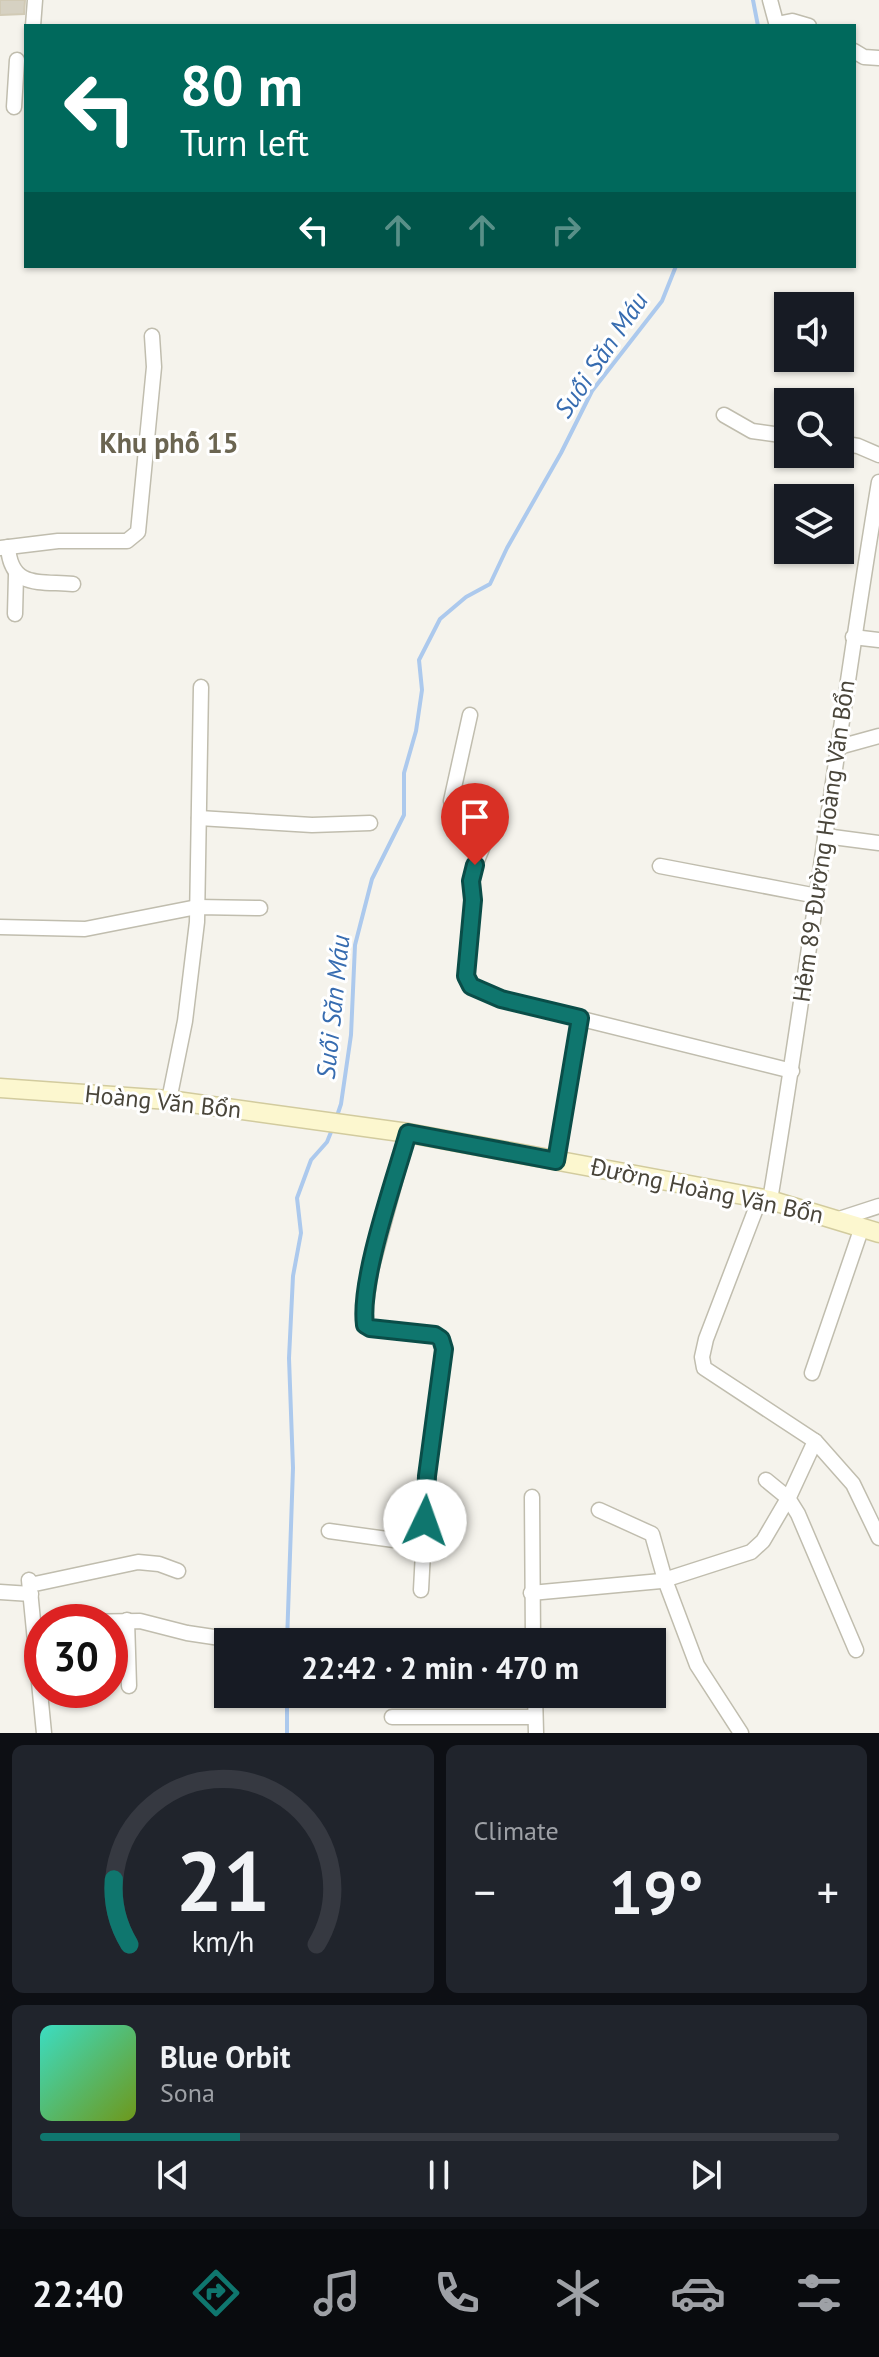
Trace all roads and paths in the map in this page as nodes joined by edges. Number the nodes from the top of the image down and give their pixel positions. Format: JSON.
{"nodes":[{"id":1,"x":35,"y":0,"type":"edge"},
{"id":2,"x":770,"y":0,"type":"edge"},
{"id":3,"x":33,"y":24,"type":"edge"},
{"id":4,"x":777,"y":24,"type":"edge"},
{"id":5,"x":781,"y":24,"type":"edge"},
{"id":6,"x":802,"y":24,"type":"edge"},
{"id":7,"x":856,"y":52,"type":"edge"},
{"id":8,"x":879,"y":58,"type":"edge"},
{"id":9,"x":0,"y":60,"type":"edge"},
{"id":10,"x":22,"y":60,"type":"edge"},
{"id":11,"x":14,"y":107,"type":"dead end"},
{"id":12,"x":152,"y":336,"type":"dead end"},
{"id":13,"x":724,"y":415,"type":"dead end"},
{"id":14,"x":774,"y":434,"type":"edge"},
{"id":15,"x":854,"y":445,"type":"edge"},
{"id":16,"x":879,"y":455,"type":"edge"},
{"id":17,"x":879,"y":482,"type":"edge"},
{"id":18,"x":4,"y":548,"type":"edge"},
{"id":19,"x":16,"y":575,"type":"junction"},
{"id":20,"x":73,"y":584,"type":"dead end"},
{"id":21,"x":15,"y":614,"type":"dead end"},
{"id":22,"x":853,"y":637,"type":"junction"},
{"id":23,"x":879,"y":640,"type":"edge"},
{"id":24,"x":201,"y":687,"type":"dead end"},
{"id":25,"x":470,"y":715,"type":"dead end"},
{"id":26,"x":879,"y":736,"type":"edge"},
{"id":27,"x":839,"y":747,"type":"junction"},
{"id":28,"x":451,"y":801,"type":"dead end"},
{"id":29,"x":199,"y":818,"type":"junction"},
{"id":30,"x":494,"y":820,"type":"dead end"},
{"id":31,"x":370,"y":823,"type":"dead end"},
{"id":32,"x":825,"y":836,"type":"junction"},
{"id":33,"x":879,"y":843,"type":"edge"},
{"id":34,"x":660,"y":866,"type":"dead end"},
{"id":35,"x":817,"y":896,"type":"junction"},
{"id":36,"x":197,"y":907,"type":"junction"},
{"id":37,"x":260,"y":908,"type":"dead end"},
{"id":38,"x":0,"y":927,"type":"edge"},
{"id":39,"x":580,"y":1018,"type":"junction"},
{"id":40,"x":792,"y":1071,"type":"junction"},
{"id":41,"x":0,"y":1088,"type":"edge"},
{"id":42,"x":169,"y":1100,"type":"junction"},
{"id":43,"x":344,"y":1123,"type":"joint"},
{"id":44,"x":408,"y":1133,"type":"junction"},
{"id":45,"x":556,"y":1161,"type":"junction"},
{"id":46,"x":765,"y":1199,"type":"junction"},
{"id":47,"x":879,"y":1206,"type":"edge"},
{"id":48,"x":839,"y":1219,"type":"junction"},
{"id":49,"x":870,"y":1230,"type":"edge"},
{"id":50,"x":812,"y":1373,"type":"dead end"},
{"id":51,"x":815,"y":1441,"type":"junction"},
{"id":52,"x":766,"y":1480,"type":"dead end"},
{"id":53,"x":532,"y":1497,"type":"dead end"},
{"id":54,"x":788,"y":1498,"type":"junction"},
{"id":55,"x":879,"y":1499,"type":"edge"},
{"id":56,"x":864,"y":1506,"type":"junction"},
{"id":57,"x":599,"y":1510,"type":"dead end"},
{"id":58,"x":329,"y":1531,"type":"dead end"},
{"id":59,"x":879,"y":1538,"type":"edge"},
{"id":60,"x":423,"y":1544,"type":"junction"},
{"id":61,"x":178,"y":1571,"type":"dead end"},
{"id":62,"x":665,"y":1580,"type":"junction"},
{"id":63,"x":30,"y":1586,"type":"junction"},
{"id":64,"x":421,"y":1590,"type":"dead end"},
{"id":65,"x":0,"y":1592,"type":"edge"},
{"id":66,"x":531,"y":1593,"type":"junction"},
{"id":67,"x":34,"y":1604,"type":"edge"},
{"id":68,"x":128,"y":1620,"type":"edge"},
{"id":69,"x":532,"y":1628,"type":"edge"},
{"id":70,"x":214,"y":1637,"type":"edge"},
{"id":71,"x":856,"y":1650,"type":"dead end"},
{"id":72,"x":128,"y":1653,"type":"edge"},
{"id":73,"x":129,"y":1686,"type":"dead end"},
{"id":74,"x":43,"y":1708,"type":"edge"},
{"id":75,"x":535,"y":1708,"type":"edge"},
{"id":76,"x":392,"y":1717,"type":"dead end"},
{"id":77,"x":535,"y":1717,"type":"junction"},
{"id":78,"x":44,"y":1733,"type":"edge"},
{"id":79,"x":536,"y":1733,"type":"edge"},
{"id":80,"x":741,"y":1733,"type":"edge"}],
"edges":[{"from":1,"to":3,"type":"street"},
{"from":2,"to":4,"type":"street"},
{"from":5,"to":6,"type":"street"},
{"from":7,"to":8,"type":"street"},
{"from":9,"to":10,"type":"street"},
{"from":10,"to":11,"type":"street"},
{"from":12,"to":18,"type":"street"},
{"from":13,"to":14,"type":"street"},
{"from":15,"to":16,"type":"street"},
{"from":17,"to":22,"type":"street","name":"Hẻm 89 Đường Hoàng Văn Bổn"},
{"from":18,"to":19,"type":"street"},
{"from":19,"to":20,"type":"street"},
{"from":19,"to":21,"type":"street"},
{"from":22,"to":23,"type":"street"},
{"from":22,"to":27,"type":"street","name":"Hẻm 89 Đường Hoàng Văn Bổn"},
{"from":24,"to":29,"type":"street"},
{"from":25,"to":28,"type":"street"},
{"from":26,"to":27,"type":"street"},
{"from":27,"to":32,"type":"street","name":"Hẻm 89 Đường Hoàng Văn Bổn"},
{"from":29,"to":31,"type":"street"},
{"from":29,"to":36,"type":"street"},
{"from":30,"to":39,"type":"street"},
{"from":32,"to":33,"type":"street"},
{"from":32,"to":35,"type":"street","name":"Hẻm 89 Đường Hoàng Văn Bổn"},
{"from":34,"to":35,"type":"street"},
{"from":35,"to":40,"type":"street","name":"Hẻm 89 Đường Hoàng Văn Bổn"},
{"from":36,"to":37,"type":"street"},
{"from":36,"to":38,"type":"street"},
{"from":36,"to":42,"type":"street"},
{"from":39,"to":40,"type":"street"},
{"from":39,"to":45,"type":"street"},
{"from":40,"to":46,"type":"street","name":"Hẻm 89 Đường Hoàng Văn Bổn"},
{"from":41,"to":42,"type":"main road","name":"Hoàng Văn Bổn"},
{"from":42,"to":43,"type":"main road","name":"Hoàng Văn Bổn"},
{"from":43,"to":44,"type":"main road","name":"Đường Hoàng Văn Bổn"},
{"from":44,"to":45,"type":"main road","name":"Đường Hoàng Văn Bổn"},
{"from":44,"to":60,"type":"street"},
{"from":45,"to":46,"type":"main road","name":"Đường Hoàng Văn Bổn"},
{"from":46,"to":48,"type":"main road","name":"Đường Hoàng Văn Bổn"},
{"from":46,"to":51,"type":"street","name":"Hẻm 89 Đường Hoàng Văn Bổn"},
{"from":47,"to":48,"type":"street"},
{"from":48,"to":49,"type":"main road","name":"Đường Hoàng Văn Bổn"},
{"from":49,"to":50,"type":"street"},
{"from":51,"to":54,"type":"street"},
{"from":51,"to":56,"type":"street"},
{"from":52,"to":54,"type":"street"},
{"from":53,"to":66,"type":"street"},
{"from":54,"to":62,"type":"street"},
{"from":54,"to":71,"type":"street"},
{"from":55,"to":56,"type":"street"},
{"from":56,"to":59,"type":"street"},
{"from":57,"to":62,"type":"street"},
{"from":58,"to":60,"type":"street"},
{"from":60,"to":64,"type":"street"},
{"from":61,"to":63,"type":"street"},
{"from":62,"to":66,"type":"street"},
{"from":62,"to":80,"type":"street"},
{"from":63,"to":65,"type":"street"},
{"from":63,"to":67,"type":"street"},
{"from":66,"to":69,"type":"street"},
{"from":68,"to":70,"type":"street"},
{"from":72,"to":73,"type":"street"},
{"from":74,"to":78,"type":"street"},
{"from":75,"to":77,"type":"street"},
{"from":76,"to":77,"type":"street"},
{"from":77,"to":79,"type":"street"}]}
